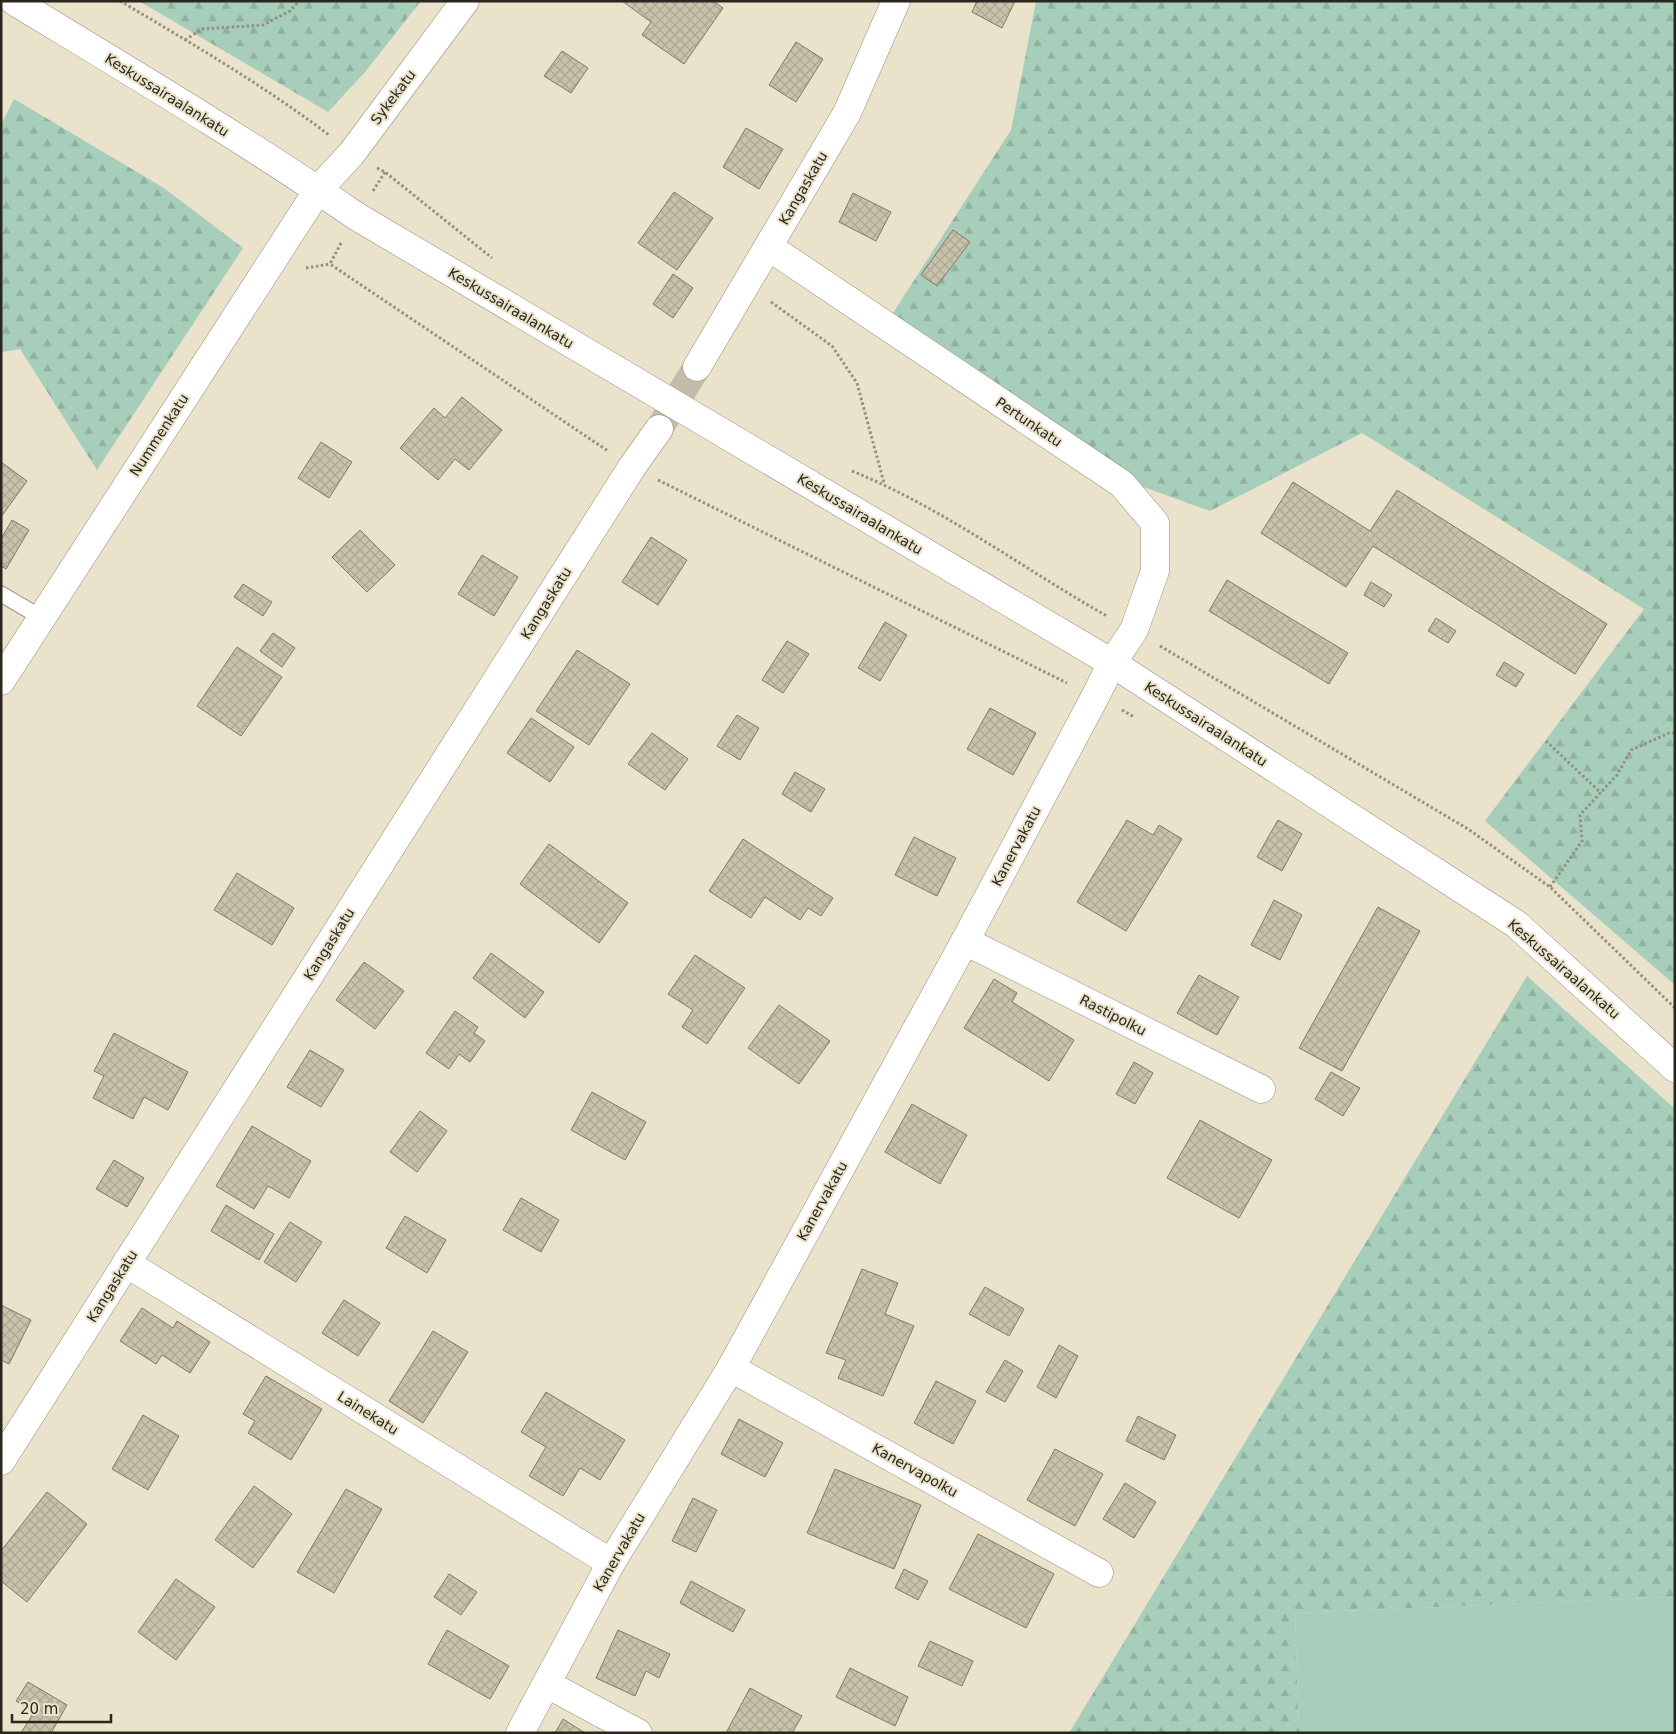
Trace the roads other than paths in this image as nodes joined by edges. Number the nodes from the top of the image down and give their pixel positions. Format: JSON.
{"nodes":[{"id":1,"x":14,"y":1,"type":"edge"},
{"id":2,"x":465,"y":1,"type":"edge"},
{"id":3,"x":896,"y":1,"type":"edge"},
{"id":4,"x":318,"y":190,"type":"junction"},
{"id":5,"x":769,"y":247,"type":"junction"},
{"id":6,"x":697,"y":367,"type":"tunnel mouth"},
{"id":7,"x":659,"y":429,"type":"tunnel mouth"},
{"id":8,"x":1,"y":594,"type":"edge"},
{"id":9,"x":42,"y":618,"type":"junction"},
{"id":10,"x":1112,"y":663,"type":"junction"},
{"id":11,"x":1,"y":681,"type":"edge"},
{"id":12,"x":965,"y":941,"type":"junction"},
{"id":13,"x":1675,"y":1068,"type":"edge"},
{"id":14,"x":1261,"y":1089,"type":"dead end"},
{"id":15,"x":126,"y":1263,"type":"junction"},
{"id":16,"x":731,"y":1368,"type":"junction"},
{"id":17,"x":1,"y":1461,"type":"edge"},
{"id":18,"x":611,"y":1563,"type":"junction"},
{"id":19,"x":1099,"y":1573,"type":"dead end"},
{"id":20,"x":547,"y":1684,"type":"junction"},
{"id":21,"x":520,"y":1733,"type":"edge"},
{"id":22,"x":638,"y":1733,"type":"edge"}],
"edges":[{"from":1,"to":4,"type":"street","name":"Keskussairaalankatu"},
{"from":2,"to":4,"type":"street","name":"Sykekatu"},
{"from":3,"to":5,"type":"street","name":"Kangaskatu"},
{"from":4,"to":9,"type":"street","name":"Nummenkatu"},
{"from":4,"to":10,"type":"street","name":"Keskussairaalankatu"},
{"from":5,"to":6,"type":"street","name":"Kangaskatu"},
{"from":5,"to":10,"type":"street","name":"Pertunkatu"},
{"from":7,"to":15,"type":"street","name":"Kangaskatu"},
{"from":8,"to":9,"type":"lane"},
{"from":9,"to":11,"type":"street","name":"Nummenkatu"},
{"from":10,"to":12,"type":"street","name":"Kanervakatu"},
{"from":10,"to":13,"type":"street","name":"Keskussairaalankatu"},
{"from":12,"to":14,"type":"street","name":"Rastipolku"},
{"from":12,"to":16,"type":"street","name":"Kanervakatu"},
{"from":15,"to":17,"type":"street","name":"Kangaskatu"},
{"from":15,"to":18,"type":"street","name":"Lainekatu"},
{"from":16,"to":18,"type":"street","name":"Kanervakatu"},
{"from":16,"to":19,"type":"street","name":"Kanervapolku"},
{"from":18,"to":20,"type":"street","name":"Kanervakatu"},
{"from":20,"to":21,"type":"street","name":"Kanervakatu"},
{"from":20,"to":22,"type":"street"}]}
